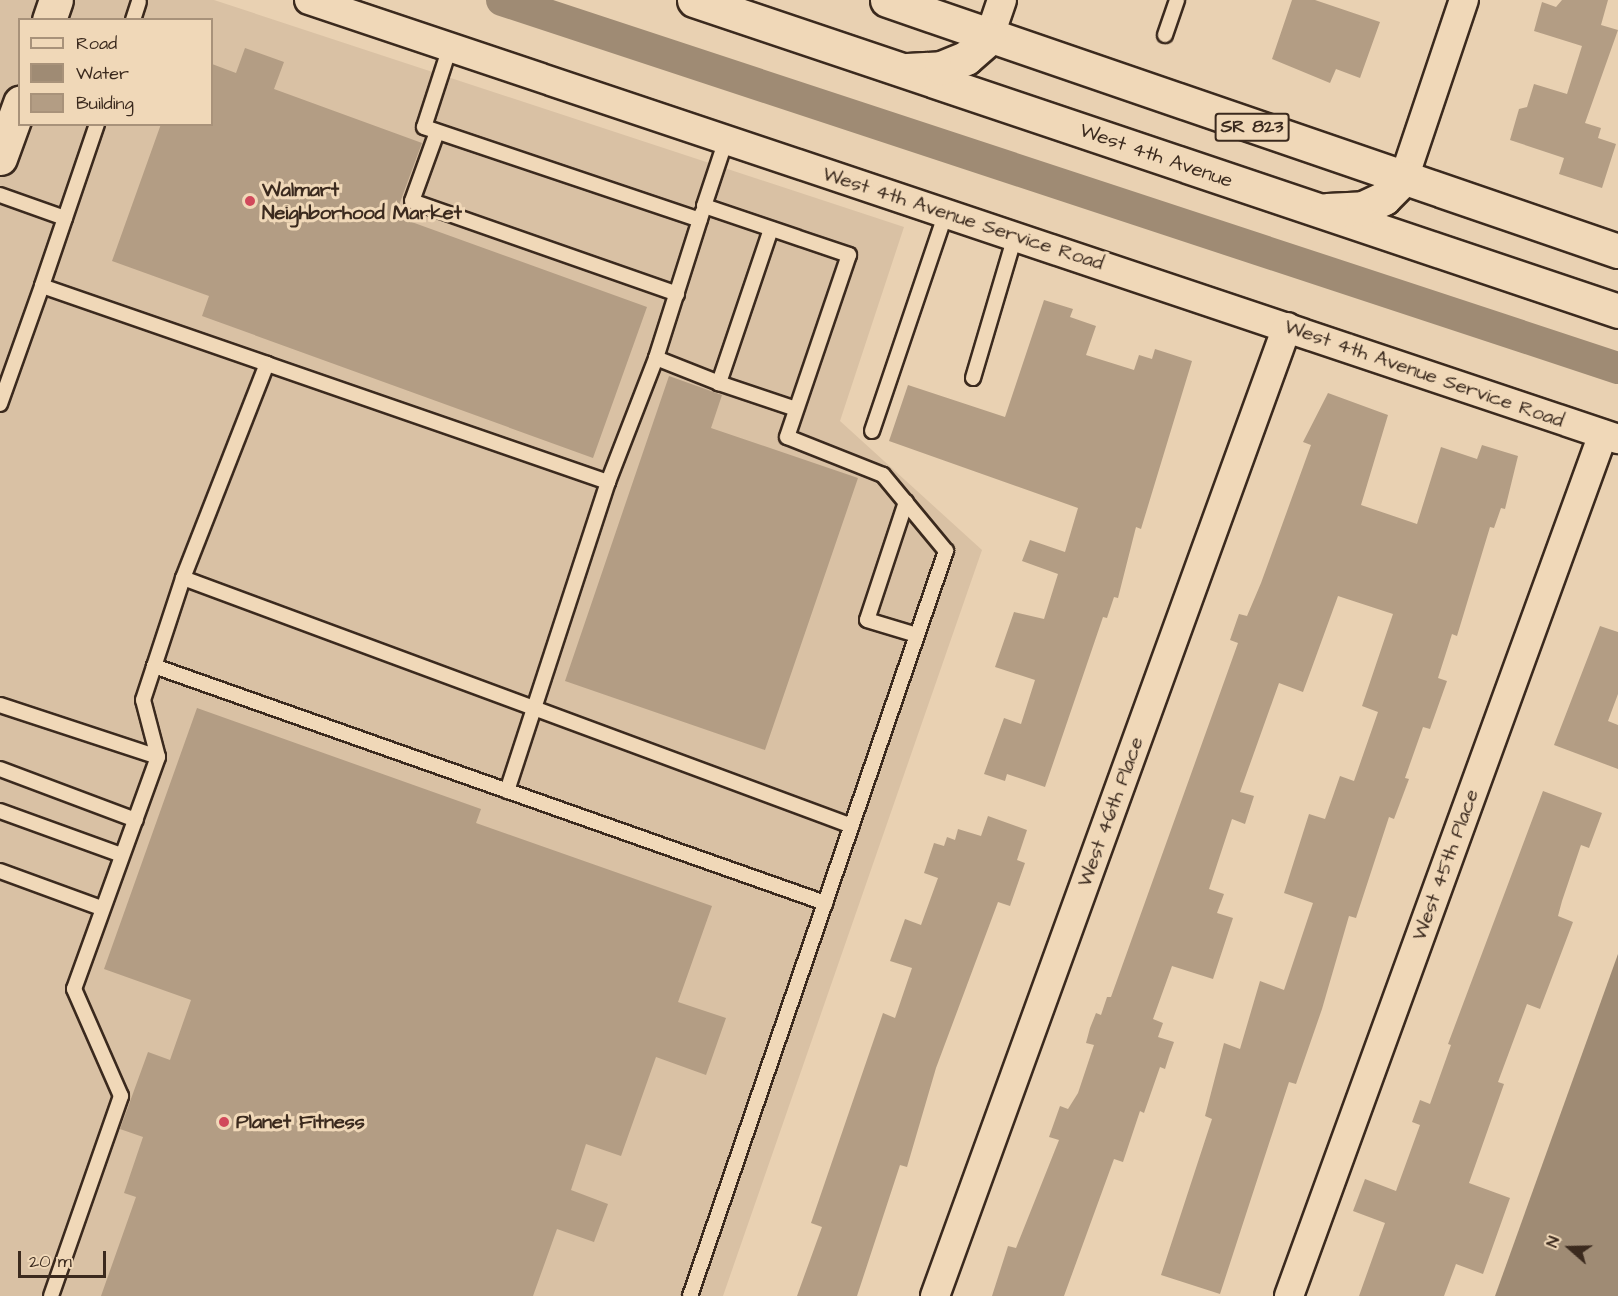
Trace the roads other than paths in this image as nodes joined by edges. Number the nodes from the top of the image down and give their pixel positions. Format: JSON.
{"nodes":[{"id":1,"x":56,"y":0,"type":"edge"},
{"id":2,"x":309,"y":0,"type":"edge"},
{"id":3,"x":694,"y":0,"type":"edge"},
{"id":4,"x":886,"y":0,"type":"edge"},
{"id":5,"x":1002,"y":0,"type":"edge"},
{"id":6,"x":1177,"y":0,"type":"edge"},
{"id":7,"x":1464,"y":0,"type":"edge"},
{"id":8,"x":139,"y":2,"type":"dead end"},
{"id":9,"x":50,"y":18,"type":"edge"},
{"id":10,"x":134,"y":18,"type":"edge"},
{"id":11,"x":1165,"y":36,"type":"dead end"},
{"id":12,"x":989,"y":38,"type":"junction"},
{"id":13,"x":450,"y":47,"type":"junction"},
{"id":14,"x":899,"y":71,"type":"junction"},
{"id":15,"x":18,"y":109,"type":"edge"},
{"id":16,"x":96,"y":126,"type":"edge"},
{"id":17,"x":437,"y":132,"type":"junction"},
{"id":18,"x":726,"y":140,"type":"junction"},
{"id":19,"x":0,"y":158,"type":"edge"},
{"id":20,"x":1404,"y":178,"type":"junction"},
{"id":21,"x":0,"y":195,"type":"edge"},
{"id":22,"x":704,"y":206,"type":"junction"},
{"id":23,"x":1319,"y":210,"type":"junction"},
{"id":24,"x":946,"y":213,"type":"junction"},
{"id":25,"x":65,"y":218,"type":"junction"},
{"id":26,"x":700,"y":220,"type":"junction"},
{"id":27,"x":771,"y":229,"type":"junction"},
{"id":28,"x":1015,"y":236,"type":"junction"},
{"id":29,"x":1618,"y":251,"type":"edge"},
{"id":30,"x":42,"y":286,"type":"junction"},
{"id":31,"x":677,"y":294,"type":"junction"},
{"id":32,"x":1618,"y":311,"type":"edge"},
{"id":33,"x":1287,"y":327,"type":"junction"},
{"id":34,"x":656,"y":358,"type":"junction"},
{"id":35,"x":267,"y":364,"type":"junction"},
{"id":36,"x":973,"y":378,"type":"dead end"},
{"id":37,"x":719,"y":383,"type":"junction"},
{"id":38,"x":0,"y":404,"type":"edge"},
{"id":39,"x":796,"y":409,"type":"junction"},
{"id":40,"x":872,"y":431,"type":"dead end"},
{"id":41,"x":1610,"y":436,"type":"edge"},
{"id":42,"x":608,"y":482,"type":"junction"},
{"id":43,"x":906,"y":502,"type":"junction"},
{"id":44,"x":183,"y":578,"type":"junction"},
{"id":45,"x":917,"y":635,"type":"junction"},
{"id":46,"x":154,"y":666,"type":"junction"},
{"id":47,"x":0,"y":705,"type":"edge"},
{"id":48,"x":536,"y":709,"type":"junction"},
{"id":49,"x":158,"y":757,"type":"junction"},
{"id":50,"x":0,"y":769,"type":"edge"},
{"id":51,"x":507,"y":791,"type":"junction"},
{"id":52,"x":0,"y":811,"type":"edge"},
{"id":53,"x":136,"y":820,"type":"junction"},
{"id":54,"x":852,"y":826,"type":"junction"},
{"id":55,"x":119,"y":854,"type":"junction"},
{"id":56,"x":0,"y":872,"type":"edge"},
{"id":57,"x":825,"y":903,"type":"junction"},
{"id":58,"x":101,"y":908,"type":"junction"},
{"id":59,"x":51,"y":1296,"type":"edge"},
{"id":60,"x":690,"y":1296,"type":"edge"},
{"id":61,"x":935,"y":1296,"type":"edge"},
{"id":62,"x":1290,"y":1296,"type":"edge"}],
"edges":[{"from":1,"to":9,"type":"main road"},
{"from":2,"to":13,"type":"street","name":"West 4th Avenue Service Road"},
{"from":3,"to":14,"type":"main road","name":"West 4th Avenue"},
{"from":4,"to":12,"type":"main road","number":"SR 823"},
{"from":5,"to":12,"type":"street"},
{"from":6,"to":11,"type":"lane"},
{"from":7,"to":20,"type":"street"},
{"from":8,"to":10,"type":"lane"},
{"from":12,"to":14,"type":"main road"},
{"from":12,"to":20,"type":"main road","number":"SR 823"},
{"from":13,"to":17,"type":"lane"},
{"from":13,"to":18,"type":"street","name":"West 4th Avenue Service Road"},
{"from":14,"to":23,"type":"main road","name":"West 4th Avenue"},
{"from":15,"to":19,"type":"main road"},
{"from":16,"to":25,"type":"lane"},
{"from":17,"to":26,"type":"lane"},
{"from":17,"to":31,"type":"lane"},
{"from":18,"to":22,"type":"lane"},
{"from":18,"to":24,"type":"street","name":"West 4th Avenue Service Road"},
{"from":20,"to":23,"type":"main road"},
{"from":20,"to":29,"type":"main road","number":"SR 823"},
{"from":21,"to":25,"type":"lane"},
{"from":22,"to":26,"type":"lane"},
{"from":22,"to":27,"type":"lane"},
{"from":23,"to":32,"type":"main road","name":"West 4th Avenue"},
{"from":24,"to":28,"type":"street","name":"West 4th Avenue Service Road"},
{"from":24,"to":40,"type":"lane"},
{"from":25,"to":30,"type":"lane"},
{"from":26,"to":31,"type":"lane"},
{"from":27,"to":37,"type":"lane"},
{"from":27,"to":39,"type":"lane"},
{"from":28,"to":33,"type":"street","name":"West 4th Avenue Service Road"},
{"from":28,"to":36,"type":"lane"},
{"from":30,"to":35,"type":"lane"},
{"from":30,"to":38,"type":"lane"},
{"from":31,"to":34,"type":"lane"},
{"from":33,"to":41,"type":"street","name":"West 4th Avenue Service Road"},
{"from":33,"to":61,"type":"street","name":"West 46th Place"},
{"from":34,"to":37,"type":"lane"},
{"from":34,"to":42,"type":"lane"},
{"from":35,"to":42,"type":"lane"},
{"from":35,"to":44,"type":"lane"},
{"from":37,"to":39,"type":"lane"},
{"from":39,"to":43,"type":"lane"},
{"from":41,"to":62,"type":"street","name":"West 45th Place"},
{"from":42,"to":48,"type":"lane"},
{"from":43,"to":45,"type":"lane"},
{"from":43,"to":45,"type":"lane"},
{"from":44,"to":46,"type":"lane"},
{"from":44,"to":48,"type":"lane"},
{"from":45,"to":54,"type":"lane"},
{"from":46,"to":49,"type":"lane"},
{"from":46,"to":51,"type":"lane"},
{"from":47,"to":49,"type":"lane"},
{"from":48,"to":51,"type":"lane"},
{"from":48,"to":54,"type":"lane"},
{"from":49,"to":53,"type":"lane"},
{"from":50,"to":53,"type":"lane"},
{"from":51,"to":57,"type":"lane"},
{"from":52,"to":55,"type":"lane"},
{"from":53,"to":55,"type":"lane"},
{"from":54,"to":57,"type":"lane"},
{"from":55,"to":58,"type":"lane"},
{"from":56,"to":58,"type":"lane"},
{"from":57,"to":60,"type":"lane"},
{"from":58,"to":59,"type":"lane"}]}
